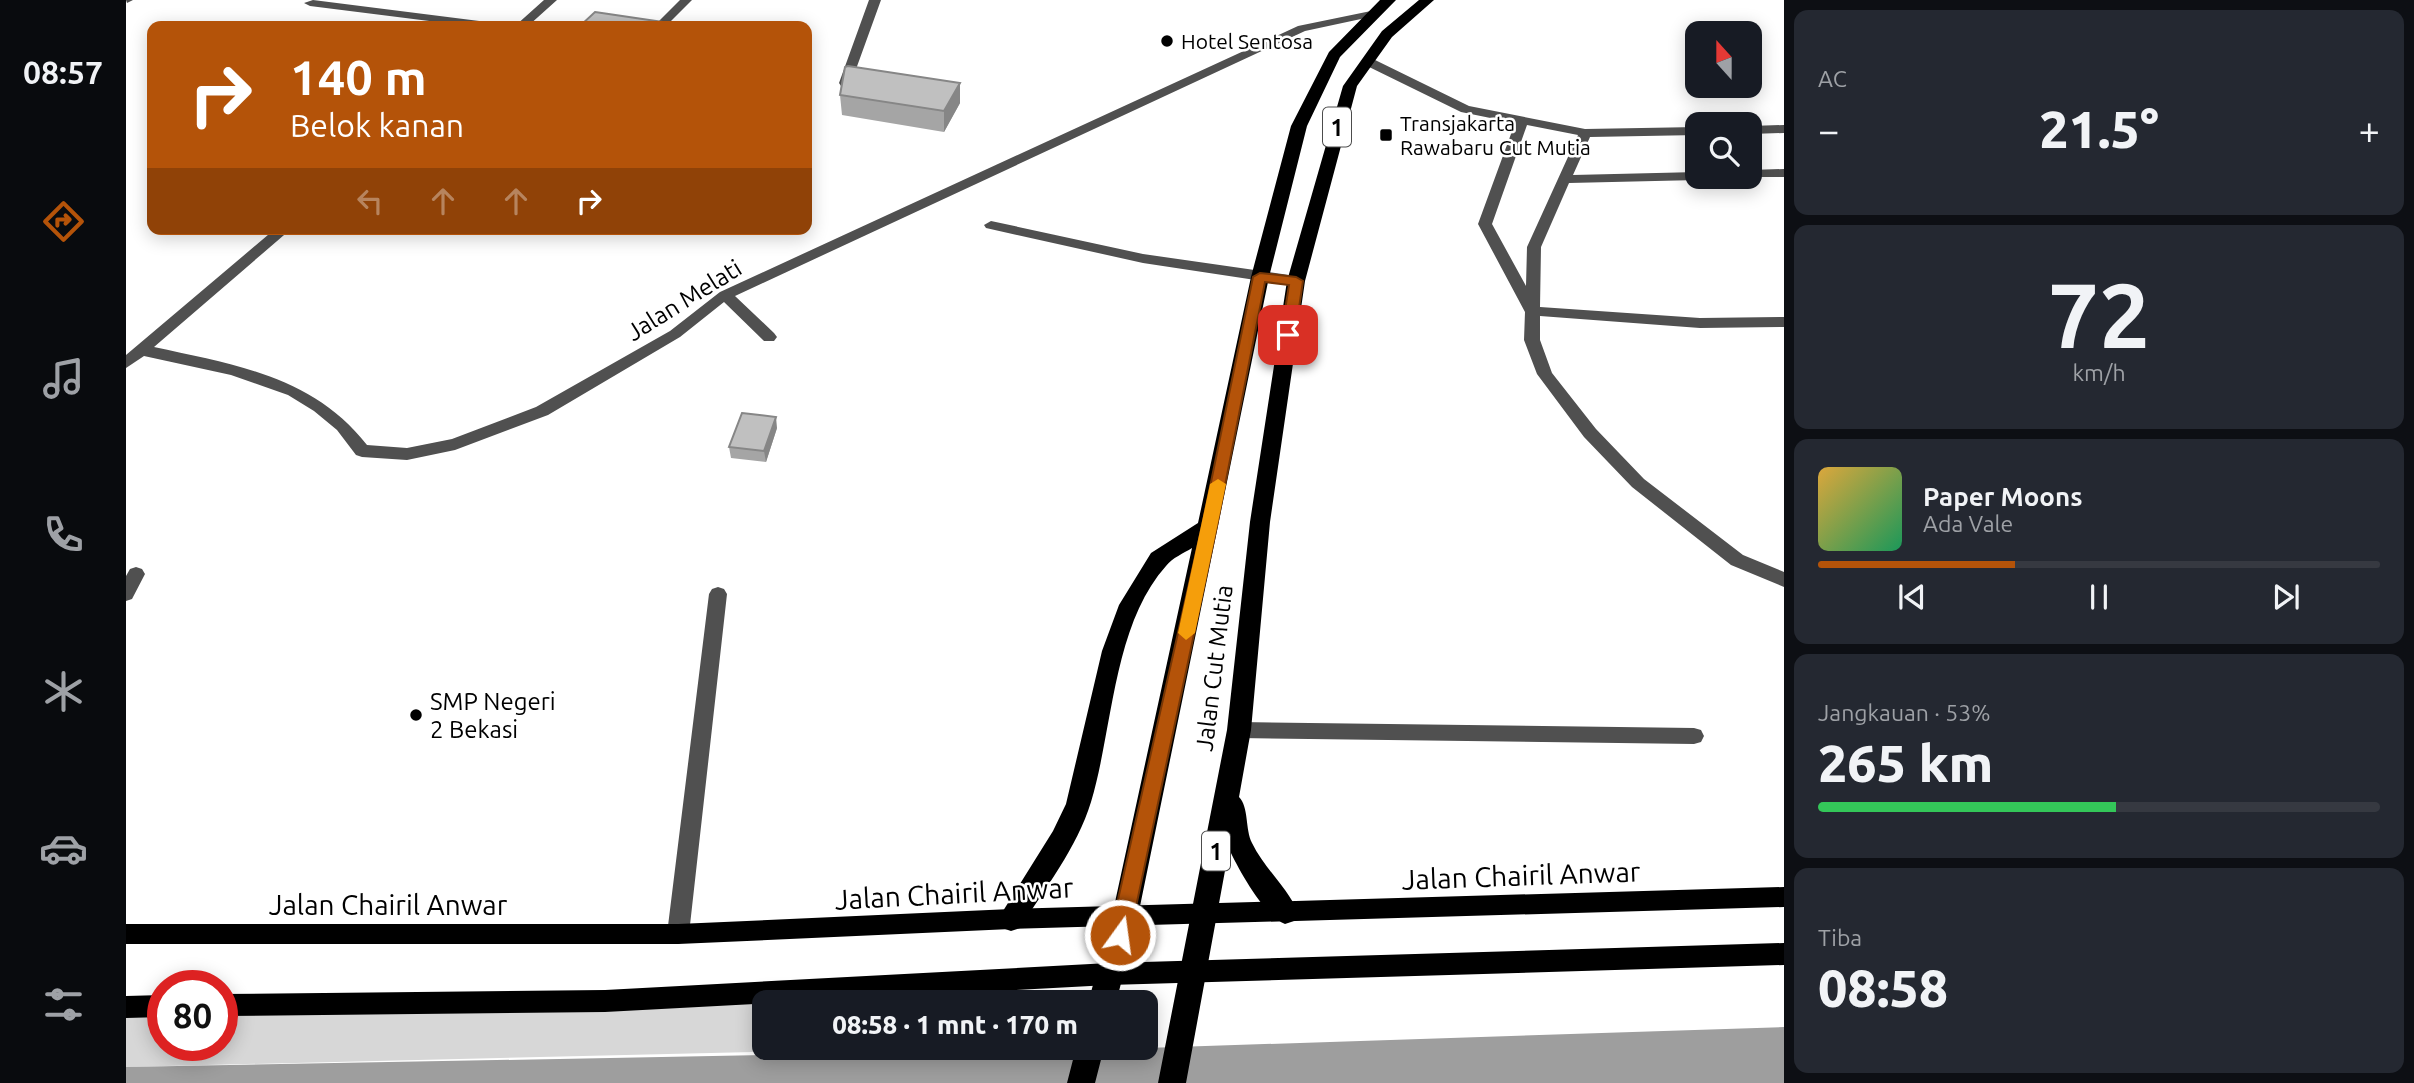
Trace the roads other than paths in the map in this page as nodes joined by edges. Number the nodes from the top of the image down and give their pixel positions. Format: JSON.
{"nodes":[{"id":1,"x":551,"y":0,"type":"edge"},
{"id":2,"x":686,"y":0,"type":"edge"},
{"id":3,"x":875,"y":0,"type":"edge"},
{"id":4,"x":1389,"y":0,"type":"edge"},
{"id":5,"x":1427,"y":0,"type":"edge"},
{"id":6,"x":310,"y":3,"type":"dead end"},
{"id":7,"x":1371,"y":14,"type":"junction"},
{"id":8,"x":455,"y":21,"type":"edge"},
{"id":9,"x":527,"y":21,"type":"edge"},
{"id":10,"x":665,"y":21,"type":"edge"},
{"id":11,"x":1367,"y":61,"type":"junction"},
{"id":12,"x":845,"y":83,"type":"edge"},
{"id":13,"x":1522,"y":120,"type":"junction"},
{"id":14,"x":1784,"y":129,"type":"edge"},
{"id":15,"x":1762,"y":130,"type":"edge"},
{"id":16,"x":1685,"y":131,"type":"edge"},
{"id":17,"x":1585,"y":133,"type":"junction"},
{"id":18,"x":1784,"y":173,"type":"edge"},
{"id":19,"x":1762,"y":174,"type":"edge"},
{"id":20,"x":1685,"y":176,"type":"edge"},
{"id":21,"x":1564,"y":179,"type":"junction"},
{"id":22,"x":991,"y":225,"type":"dead end"},
{"id":23,"x":277,"y":235,"type":"edge"},
{"id":24,"x":1260,"y":277,"type":"junction"},
{"id":25,"x":1296,"y":281,"type":"junction"},
{"id":26,"x":725,"y":295,"type":"junction"},
{"id":27,"x":1532,"y":311,"type":"junction"},
{"id":28,"x":1784,"y":321,"type":"edge"},
{"id":29,"x":769,"y":337,"type":"dead end"},
{"id":30,"x":142,"y":350,"type":"junction"},
{"id":31,"x":126,"y":363,"type":"edge"},
{"id":32,"x":1209,"y":526,"type":"junction"},
{"id":33,"x":136,"y":574,"type":"dead end"},
{"id":34,"x":1784,"y":580,"type":"edge"},
{"id":35,"x":126,"y":594,"type":"edge"},
{"id":36,"x":718,"y":594,"type":"dead end"},
{"id":37,"x":1239,"y":730,"type":"junction"},
{"id":38,"x":1694,"y":736,"type":"dead end"},
{"id":39,"x":1784,"y":897,"type":"edge"},
{"id":40,"x":1285,"y":912,"type":"junction"},
{"id":41,"x":1205,"y":914,"type":"junction"},
{"id":42,"x":1125,"y":916,"type":"junction"},
{"id":43,"x":1011,"y":919,"type":"junction"},
{"id":44,"x":126,"y":934,"type":"edge"},
{"id":45,"x":678,"y":934,"type":"junction"},
{"id":46,"x":1784,"y":954,"type":"edge"},
{"id":47,"x":1191,"y":972,"type":"junction"},
{"id":48,"x":1109,"y":974,"type":"junction"},
{"id":49,"x":1105,"y":990,"type":"edge"},
{"id":50,"x":147,"y":1006,"type":"edge"},
{"id":51,"x":238,"y":1006,"type":"edge"},
{"id":52,"x":126,"y":1007,"type":"edge"},
{"id":53,"x":1087,"y":1060,"type":"edge"},
{"id":54,"x":1082,"y":1083,"type":"edge"},
{"id":55,"x":1172,"y":1083,"type":"edge"}],
"edges":[{"from":1,"to":9,"type":"street"},
{"from":2,"to":10,"type":"street"},
{"from":3,"to":12,"type":"street"},
{"from":4,"to":7,"type":"highway","name":"Jalan Cut Mutia","number":"1"},
{"from":5,"to":11,"type":"highway","name":"Jalan Cut Mutia","number":"1"},
{"from":6,"to":8,"type":"street"},
{"from":7,"to":24,"type":"highway","name":"Jalan Cut Mutia","number":"1"},
{"from":7,"to":26,"type":"street","name":"Jalan Melati"},
{"from":11,"to":13,"type":"street"},
{"from":11,"to":25,"type":"highway","name":"Jalan Cut Mutia","number":"1"},
{"from":13,"to":17,"type":"street"},
{"from":13,"to":27,"type":"street"},
{"from":14,"to":15,"type":"street"},
{"from":16,"to":17,"type":"street"},
{"from":17,"to":21,"type":"street"},
{"from":18,"to":19,"type":"street"},
{"from":20,"to":21,"type":"street"},
{"from":21,"to":27,"type":"street"},
{"from":22,"to":24,"type":"street"},
{"from":23,"to":30,"type":"street"},
{"from":24,"to":25,"type":"street"},
{"from":24,"to":32,"type":"highway","name":"Jalan Cut Mutia","number":"1"},
{"from":25,"to":37,"type":"highway","name":"Jalan Cut Mutia","number":"1"},
{"from":26,"to":29,"type":"street"},
{"from":26,"to":30,"type":"street","name":"Jalan Melati"},
{"from":27,"to":28,"type":"street"},
{"from":27,"to":34,"type":"street"},
{"from":30,"to":31,"type":"street"},
{"from":32,"to":42,"type":"highway","name":"Jalan Cut Mutia","number":"1"},
{"from":32,"to":43,"type":"highway"},
{"from":33,"to":35,"type":"street"},
{"from":36,"to":45,"type":"street"},
{"from":37,"to":38,"type":"street"},
{"from":37,"to":40,"type":"highway"},
{"from":37,"to":41,"type":"highway","name":"Jalan Cut Mutia","number":"1"},
{"from":39,"to":40,"type":"main road","name":"Jalan Chairil Anwar"},
{"from":40,"to":41,"type":"main road","name":"Jalan Chairil Anwar"},
{"from":41,"to":42,"type":"main road","name":"Jalan Chairil Anwar"},
{"from":41,"to":47,"type":"highway","name":"Jalan Cut Mutia","number":"1"},
{"from":42,"to":43,"type":"main road","name":"Jalan Chairil Anwar"},
{"from":42,"to":48,"type":"highway","name":"Jalan Cut Mutia","number":"1"},
{"from":43,"to":45,"type":"main road","name":"Jalan Chairil Anwar"},
{"from":44,"to":45,"type":"main road","name":"Jalan Chairil Anwar"},
{"from":46,"to":47,"type":"main road"},
{"from":47,"to":48,"type":"main road"},
{"from":47,"to":55,"type":"highway","name":"Jalan Cut Mutia","number":"1"},
{"from":48,"to":49,"type":"highway","name":"Jalan Cut Mutia","number":"1"},
{"from":48,"to":51,"type":"main road"},
{"from":50,"to":52,"type":"main road"},
{"from":53,"to":54,"type":"highway"}]}
